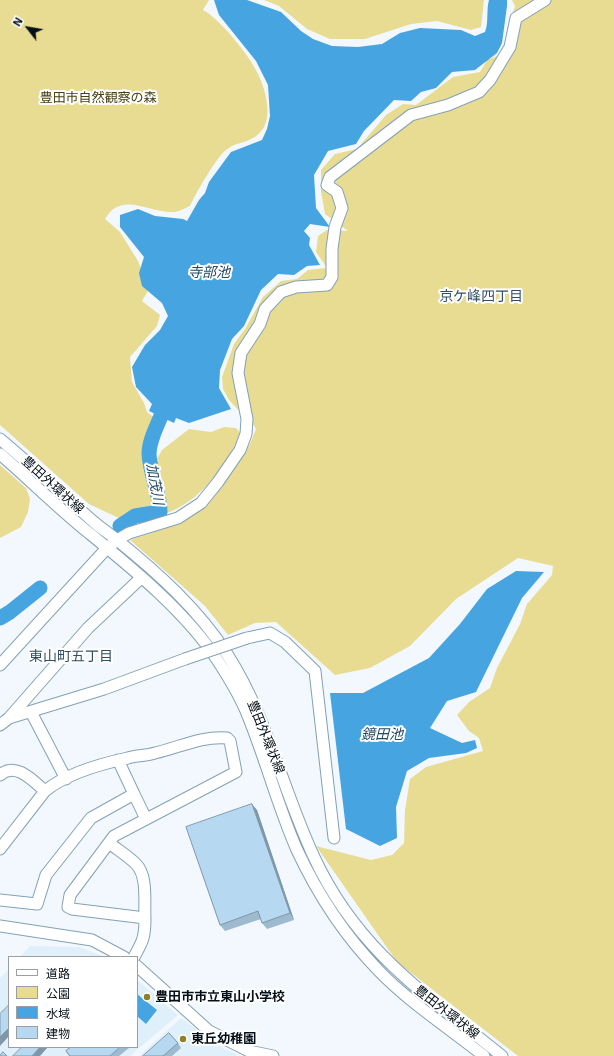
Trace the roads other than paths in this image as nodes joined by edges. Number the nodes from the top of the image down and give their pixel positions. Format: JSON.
{"nodes":[{"id":1,"x":545,"y":0,"type":"edge"},
{"id":2,"x":0,"y":439,"type":"edge"},
{"id":3,"x":0,"y":454,"type":"edge"},
{"id":4,"x":117,"y":540,"type":"junction"},
{"id":5,"x":107,"y":548,"type":"junction"},
{"id":6,"x":141,"y":578,"type":"junction"},
{"id":7,"x":0,"y":665,"type":"edge"},
{"id":8,"x":32,"y":712,"type":"junction"},
{"id":9,"x":4,"y":721,"type":"edge"},
{"id":10,"x":118,"y":760,"type":"junction"},
{"id":11,"x":0,"y":775,"type":"edge"},
{"id":12,"x":66,"y":779,"type":"junction"},
{"id":13,"x":45,"y":791,"type":"junction"},
{"id":14,"x":134,"y":794,"type":"junction"},
{"id":15,"x":146,"y":819,"type":"junction"},
{"id":16,"x":334,"y":838,"type":"dead end"},
{"id":17,"x":109,"y":843,"type":"junction"},
{"id":18,"x":0,"y":849,"type":"edge"},
{"id":19,"x":0,"y":900,"type":"edge"},
{"id":20,"x":145,"y":918,"type":"junction"},
{"id":21,"x":0,"y":926,"type":"edge"},
{"id":22,"x":122,"y":956,"type":"edge"},
{"id":23,"x":135,"y":956,"type":"edge"},
{"id":24,"x":138,"y":967,"type":"edge"},
{"id":25,"x":248,"y":1053,"type":"edge"},
{"id":26,"x":273,"y":1056,"type":"edge"},
{"id":27,"x":484,"y":1056,"type":"edge"},
{"id":28,"x":502,"y":1056,"type":"edge"}],
"edges":[{"from":1,"to":4,"type":"street"},
{"from":2,"to":4,"type":"street","name":"豊田外環状線"},
{"from":3,"to":5,"type":"street","name":"豊田外環状線"},
{"from":4,"to":5,"type":"street"},
{"from":4,"to":28,"type":"street","name":"豊田外環状線"},
{"from":5,"to":6,"type":"street","name":"豊田外環状線"},
{"from":5,"to":7,"type":"street"},
{"from":6,"to":9,"type":"street"},
{"from":6,"to":27,"type":"street","name":"豊田外環状線"},
{"from":8,"to":9,"type":"street"},
{"from":8,"to":12,"type":"street"},
{"from":8,"to":16,"type":"street","bridge":true},
{"from":10,"to":12,"type":"street"},
{"from":10,"to":14,"type":"street"},
{"from":10,"to":15,"type":"street"},
{"from":11,"to":13,"type":"street"},
{"from":12,"to":13,"type":"street"},
{"from":13,"to":18,"type":"street"},
{"from":14,"to":15,"type":"street"},
{"from":14,"to":19,"type":"street"},
{"from":15,"to":17,"type":"street"},
{"from":17,"to":20,"type":"street"},
{"from":17,"to":20,"type":"street"},
{"from":20,"to":23,"type":"street"},
{"from":21,"to":22,"type":"street"},
{"from":24,"to":25,"type":"street"},
{"from":25,"to":26,"type":"street"}]}
